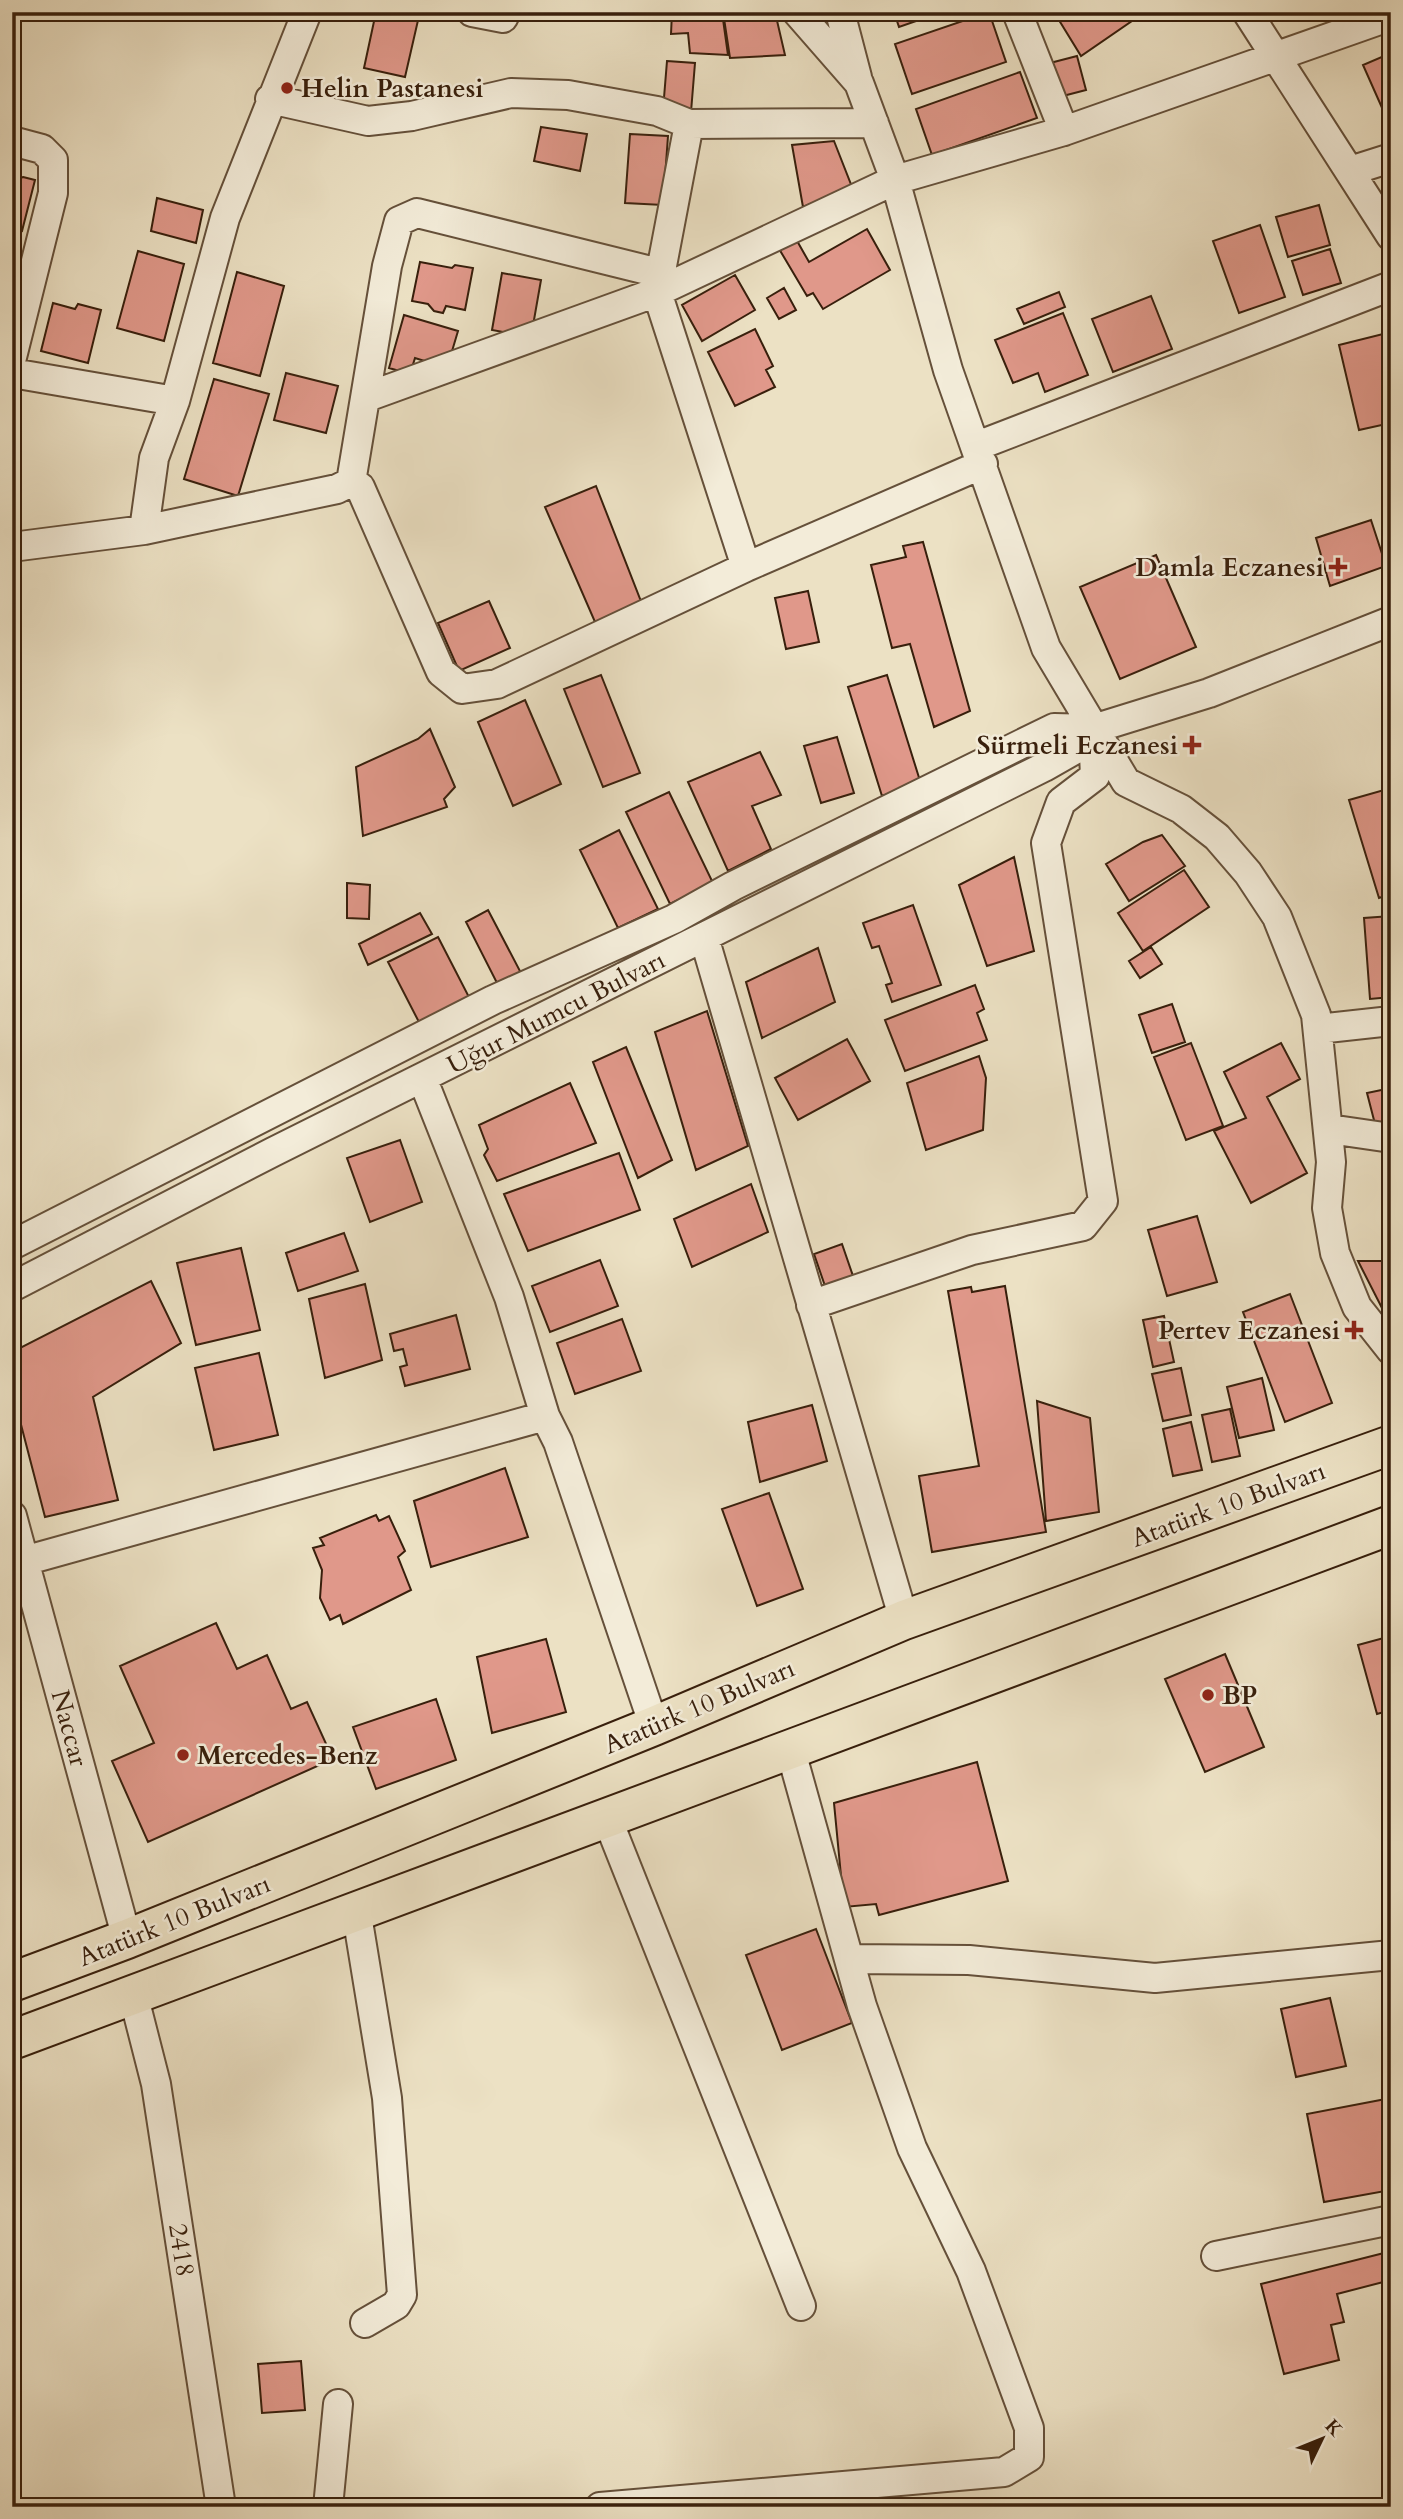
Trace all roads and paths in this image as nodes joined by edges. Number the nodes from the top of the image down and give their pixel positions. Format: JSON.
{"nodes":[{"id":1,"x":307,"y":12,"type":"edge"},
{"id":2,"x":472,"y":12,"type":"edge"},
{"id":3,"x":506,"y":12,"type":"edge"},
{"id":4,"x":797,"y":12,"type":"edge"},
{"id":5,"x":840,"y":12,"type":"edge"},
{"id":6,"x":1017,"y":12,"type":"edge"},
{"id":7,"x":1247,"y":12,"type":"edge"},
{"id":8,"x":1391,"y":16,"type":"edge"},
{"id":9,"x":1273,"y":56,"type":"junction"},
{"id":10,"x":859,"y":83,"type":"junction"},
{"id":11,"x":270,"y":99,"type":"junction"},
{"id":12,"x":874,"y":123,"type":"junction"},
{"id":13,"x":689,"y":124,"type":"junction"},
{"id":14,"x":1064,"y":131,"type":"junction"},
{"id":15,"x":12,"y":141,"type":"edge"},
{"id":16,"x":1391,"y":158,"type":"edge"},
{"id":17,"x":1350,"y":172,"type":"junction"},
{"id":18,"x":895,"y":180,"type":"junction"},
{"id":19,"x":1391,"y":236,"type":"edge"},
{"id":20,"x":658,"y":282,"type":"junction"},
{"id":21,"x":1391,"y":286,"type":"edge"},
{"id":22,"x":12,"y":357,"type":"edge"},
{"id":23,"x":12,"y":373,"type":"edge"},
{"id":24,"x":367,"y":397,"type":"junction"},
{"id":25,"x":176,"y":401,"type":"junction"},
{"id":26,"x":980,"y":455,"type":"junction"},
{"id":27,"x":351,"y":482,"type":"junction"},
{"id":28,"x":144,"y":530,"type":"junction"},
{"id":29,"x":12,"y":547,"type":"edge"},
{"id":30,"x":746,"y":567,"type":"junction"},
{"id":31,"x":1391,"y":621,"type":"edge"},
{"id":32,"x":1093,"y":729,"type":"junction"},
{"id":33,"x":704,"y":937,"type":"junction"},
{"id":34,"x":1391,"y":1021,"type":"edge"},
{"id":35,"x":1318,"y":1029,"type":"junction"},
{"id":36,"x":423,"y":1080,"type":"junction"},
{"id":37,"x":1329,"y":1129,"type":"junction"},
{"id":38,"x":1391,"y":1138,"type":"edge"},
{"id":39,"x":12,"y":1245,"type":"edge"},
{"id":40,"x":12,"y":1287,"type":"edge"},
{"id":41,"x":811,"y":1305,"type":"junction"},
{"id":42,"x":1391,"y":1350,"type":"edge"},
{"id":43,"x":545,"y":1416,"type":"junction"},
{"id":44,"x":1391,"y":1445,"type":"edge"},
{"id":45,"x":12,"y":1516,"type":"edge"},
{"id":46,"x":1391,"y":1525,"type":"edge"},
{"id":47,"x":18,"y":1560,"type":"edge"},
{"id":48,"x":904,"y":1620,"type":"junction"},
{"id":49,"x":654,"y":1726,"type":"junction"},
{"id":50,"x":790,"y":1748,"type":"junction"},
{"id":51,"x":607,"y":1818,"type":"junction"},
{"id":52,"x":356,"y":1909,"type":"junction"},
{"id":53,"x":127,"y":1939,"type":"junction"},
{"id":54,"x":1391,"y":1955,"type":"edge"},
{"id":55,"x":849,"y":1959,"type":"junction"},
{"id":56,"x":12,"y":1982,"type":"edge"},
{"id":57,"x":133,"y":1994,"type":"junction"},
{"id":58,"x":12,"y":2040,"type":"edge"},
{"id":59,"x":1391,"y":2220,"type":"edge"},
{"id":60,"x":1216,"y":2256,"type":"dead end"},
{"id":61,"x":801,"y":2306,"type":"dead end"},
{"id":62,"x":365,"y":2323,"type":"dead end"},
{"id":63,"x":338,"y":2404,"type":"dead end"},
{"id":64,"x":221,"y":2507,"type":"edge"},
{"id":65,"x":328,"y":2507,"type":"edge"},
{"id":66,"x":600,"y":2507,"type":"edge"}],
"edges":[{"from":1,"to":11,"type":"street"},
{"from":2,"to":3,"type":"street"},
{"from":4,"to":10,"type":"street"},
{"from":5,"to":10,"type":"street"},
{"from":6,"to":14,"type":"street"},
{"from":7,"to":9,"type":"street"},
{"from":8,"to":9,"type":"street"},
{"from":9,"to":14,"type":"street"},
{"from":9,"to":17,"type":"street"},
{"from":10,"to":12,"type":"street"},
{"from":11,"to":13,"type":"street"},
{"from":11,"to":25,"type":"street"},
{"from":12,"to":13,"type":"street"},
{"from":12,"to":18,"type":"street"},
{"from":13,"to":20,"type":"street"},
{"from":14,"to":18,"type":"street"},
{"from":15,"to":22,"type":"street"},
{"from":16,"to":17,"type":"street"},
{"from":17,"to":19,"type":"street"},
{"from":18,"to":20,"type":"street"},
{"from":18,"to":26,"type":"street"},
{"from":20,"to":24,"type":"street"},
{"from":20,"to":24,"type":"street"},
{"from":20,"to":30,"type":"street"},
{"from":21,"to":26,"type":"street"},
{"from":23,"to":25,"type":"street"},
{"from":24,"to":27,"type":"street"},
{"from":25,"to":28,"type":"street"},
{"from":26,"to":30,"type":"street"},
{"from":26,"to":32,"type":"street"},
{"from":27,"to":28,"type":"street"},
{"from":27,"to":30,"type":"street"},
{"from":28,"to":29,"type":"street"},
{"from":31,"to":32,"type":"street","name":"Uğur Mumcu Bulvarı"},
{"from":32,"to":33,"type":"street","name":"Uğur Mumcu Bulvarı"},
{"from":32,"to":35,"type":"street"},
{"from":32,"to":39,"type":"street","name":"Uğur Mumcu Bulvarı"},
{"from":32,"to":41,"type":"street"},
{"from":33,"to":36,"type":"street","name":"Uğur Mumcu Bulvarı"},
{"from":33,"to":41,"type":"street"},
{"from":34,"to":35,"type":"street"},
{"from":35,"to":37,"type":"street"},
{"from":36,"to":40,"type":"street","name":"Uğur Mumcu Bulvarı"},
{"from":36,"to":43,"type":"street"},
{"from":37,"to":38,"type":"street"},
{"from":37,"to":42,"type":"street"},
{"from":41,"to":48,"type":"street"},
{"from":43,"to":47,"type":"street"},
{"from":43,"to":49,"type":"street"},
{"from":44,"to":48,"type":"highway","name":"Atatürk 10 Bulvarı"},
{"from":45,"to":47,"type":"street","name":"Naccar"},
{"from":46,"to":50,"type":"highway","name":"Atatürk 10 Bulvarı"},
{"from":47,"to":53,"type":"street","name":"Naccar"},
{"from":48,"to":49,"type":"highway","name":"Atatürk 10 Bulvarı"},
{"from":49,"to":53,"type":"highway","name":"Atatürk 10 Bulvarı"},
{"from":50,"to":51,"type":"highway","name":"Atatürk 10 Bulvarı"},
{"from":50,"to":55,"type":"street"},
{"from":51,"to":52,"type":"highway","name":"Atatürk 10 Bulvarı"},
{"from":51,"to":61,"type":"street"},
{"from":52,"to":57,"type":"highway","name":"Atatürk 10 Bulvarı"},
{"from":52,"to":62,"type":"street"},
{"from":53,"to":56,"type":"highway","name":"Atatürk 10 Bulvarı"},
{"from":54,"to":55,"type":"street"},
{"from":55,"to":66,"type":"street"},
{"from":57,"to":58,"type":"highway","name":"Atatürk 10 Bulvarı"},
{"from":57,"to":64,"type":"street","name":"2418"},
{"from":59,"to":60,"type":"street"},
{"from":63,"to":65,"type":"street"}]}
